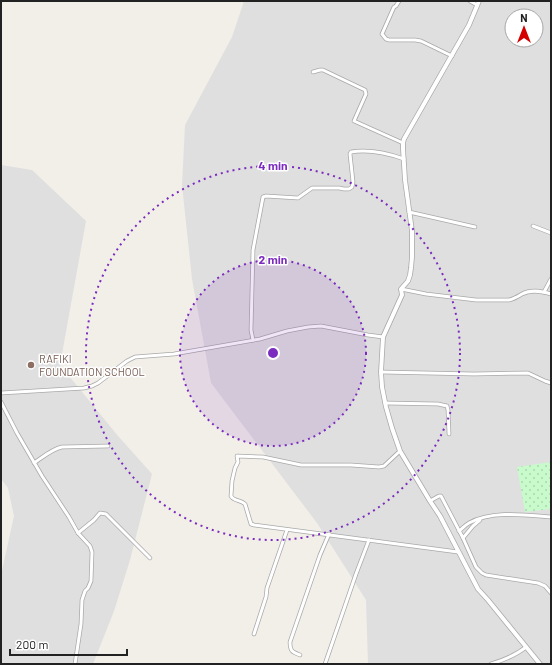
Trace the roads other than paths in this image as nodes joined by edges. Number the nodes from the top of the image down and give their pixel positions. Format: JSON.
{"nodes":[{"id":1,"x":399,"y":1,"type":"edge"},
{"id":2,"x":470,"y":1,"type":"edge"},
{"id":3,"x":478,"y":3,"type":"edge"},
{"id":4,"x":452,"y":56,"type":"junction"},
{"id":5,"x":313,"y":72,"type":"dead end"},
{"id":6,"x":403,"y":144,"type":"junction"},
{"id":7,"x":404,"y":159,"type":"junction"},
{"id":8,"x":409,"y":212,"type":"junction"},
{"id":9,"x":533,"y":226,"type":"dead end"},
{"id":10,"x":475,"y":227,"type":"dead end"},
{"id":11,"x":551,"y":233,"type":"edge"},
{"id":12,"x":551,"y":278,"type":"edge"},
{"id":13,"x":401,"y":289,"type":"junction"},
{"id":14,"x":544,"y":292,"type":"junction"},
{"id":15,"x":551,"y":294,"type":"edge"},
{"id":16,"x":383,"y":337,"type":"junction"},
{"id":17,"x":254,"y":340,"type":"junction"},
{"id":18,"x":381,"y":372,"type":"junction"},
{"id":19,"x":551,"y":383,"type":"edge"},
{"id":20,"x":1,"y":393,"type":"edge"},
{"id":21,"x":1,"y":402,"type":"edge"},
{"id":22,"x":385,"y":403,"type":"junction"},
{"id":23,"x":449,"y":434,"type":"dead end"},
{"id":24,"x":108,"y":446,"type":"dead end"},
{"id":25,"x":400,"y":451,"type":"junction"},
{"id":26,"x":34,"y":463,"type":"junction"},
{"id":27,"x":430,"y":501,"type":"junction"},
{"id":28,"x":551,"y":517,"type":"edge"},
{"id":29,"x":483,"y":518,"type":"junction"},
{"id":30,"x":287,"y":530,"type":"junction"},
{"id":31,"x":459,"y":531,"type":"junction"},
{"id":32,"x":78,"y":533,"type":"junction"},
{"id":33,"x":329,"y":534,"type":"junction"},
{"id":34,"x":463,"y":538,"type":"junction"},
{"id":35,"x":368,"y":540,"type":"junction"},
{"id":36,"x":458,"y":552,"type":"junction"},
{"id":37,"x":150,"y":558,"type":"dead end"},
{"id":38,"x":551,"y":593,"type":"edge"},
{"id":39,"x":254,"y":634,"type":"dead end"},
{"id":40,"x":526,"y":647,"type":"junction"},
{"id":41,"x":300,"y":655,"type":"dead end"},
{"id":42,"x":75,"y":664,"type":"edge"},
{"id":43,"x":325,"y":664,"type":"edge"},
{"id":44,"x":491,"y":664,"type":"edge"},
{"id":45,"x":540,"y":664,"type":"edge"}],
"edges":[{"from":1,"to":4,"type":"street"},
{"from":2,"to":3,"type":"street"},
{"from":3,"to":4,"type":"street"},
{"from":4,"to":6,"type":"street"},
{"from":5,"to":6,"type":"street"},
{"from":6,"to":7,"type":"street"},
{"from":7,"to":8,"type":"street"},
{"from":7,"to":17,"type":"street"},
{"from":8,"to":10,"type":"street"},
{"from":8,"to":13,"type":"street"},
{"from":9,"to":11,"type":"street"},
{"from":12,"to":14,"type":"street"},
{"from":13,"to":14,"type":"street"},
{"from":13,"to":16,"type":"street"},
{"from":14,"to":15,"type":"street"},
{"from":16,"to":17,"type":"street"},
{"from":16,"to":18,"type":"street"},
{"from":17,"to":20,"type":"street"},
{"from":18,"to":19,"type":"street"},
{"from":18,"to":22,"type":"street"},
{"from":21,"to":26,"type":"street"},
{"from":22,"to":23,"type":"street"},
{"from":22,"to":25,"type":"street"},
{"from":24,"to":26,"type":"street"},
{"from":25,"to":27,"type":"street"},
{"from":25,"to":30,"type":"street"},
{"from":26,"to":32,"type":"street"},
{"from":27,"to":31,"type":"street"},
{"from":27,"to":36,"type":"street"},
{"from":28,"to":29,"type":"street"},
{"from":29,"to":31,"type":"street"},
{"from":29,"to":34,"type":"street"},
{"from":30,"to":33,"type":"street"},
{"from":30,"to":39,"type":"street"},
{"from":31,"to":34,"type":"street"},
{"from":32,"to":37,"type":"street"},
{"from":32,"to":42,"type":"street"},
{"from":33,"to":35,"type":"street"},
{"from":33,"to":41,"type":"street"},
{"from":34,"to":38,"type":"street"},
{"from":35,"to":36,"type":"street"},
{"from":35,"to":43,"type":"street"},
{"from":36,"to":40,"type":"street"},
{"from":40,"to":44,"type":"street"},
{"from":40,"to":45,"type":"street"}]}
